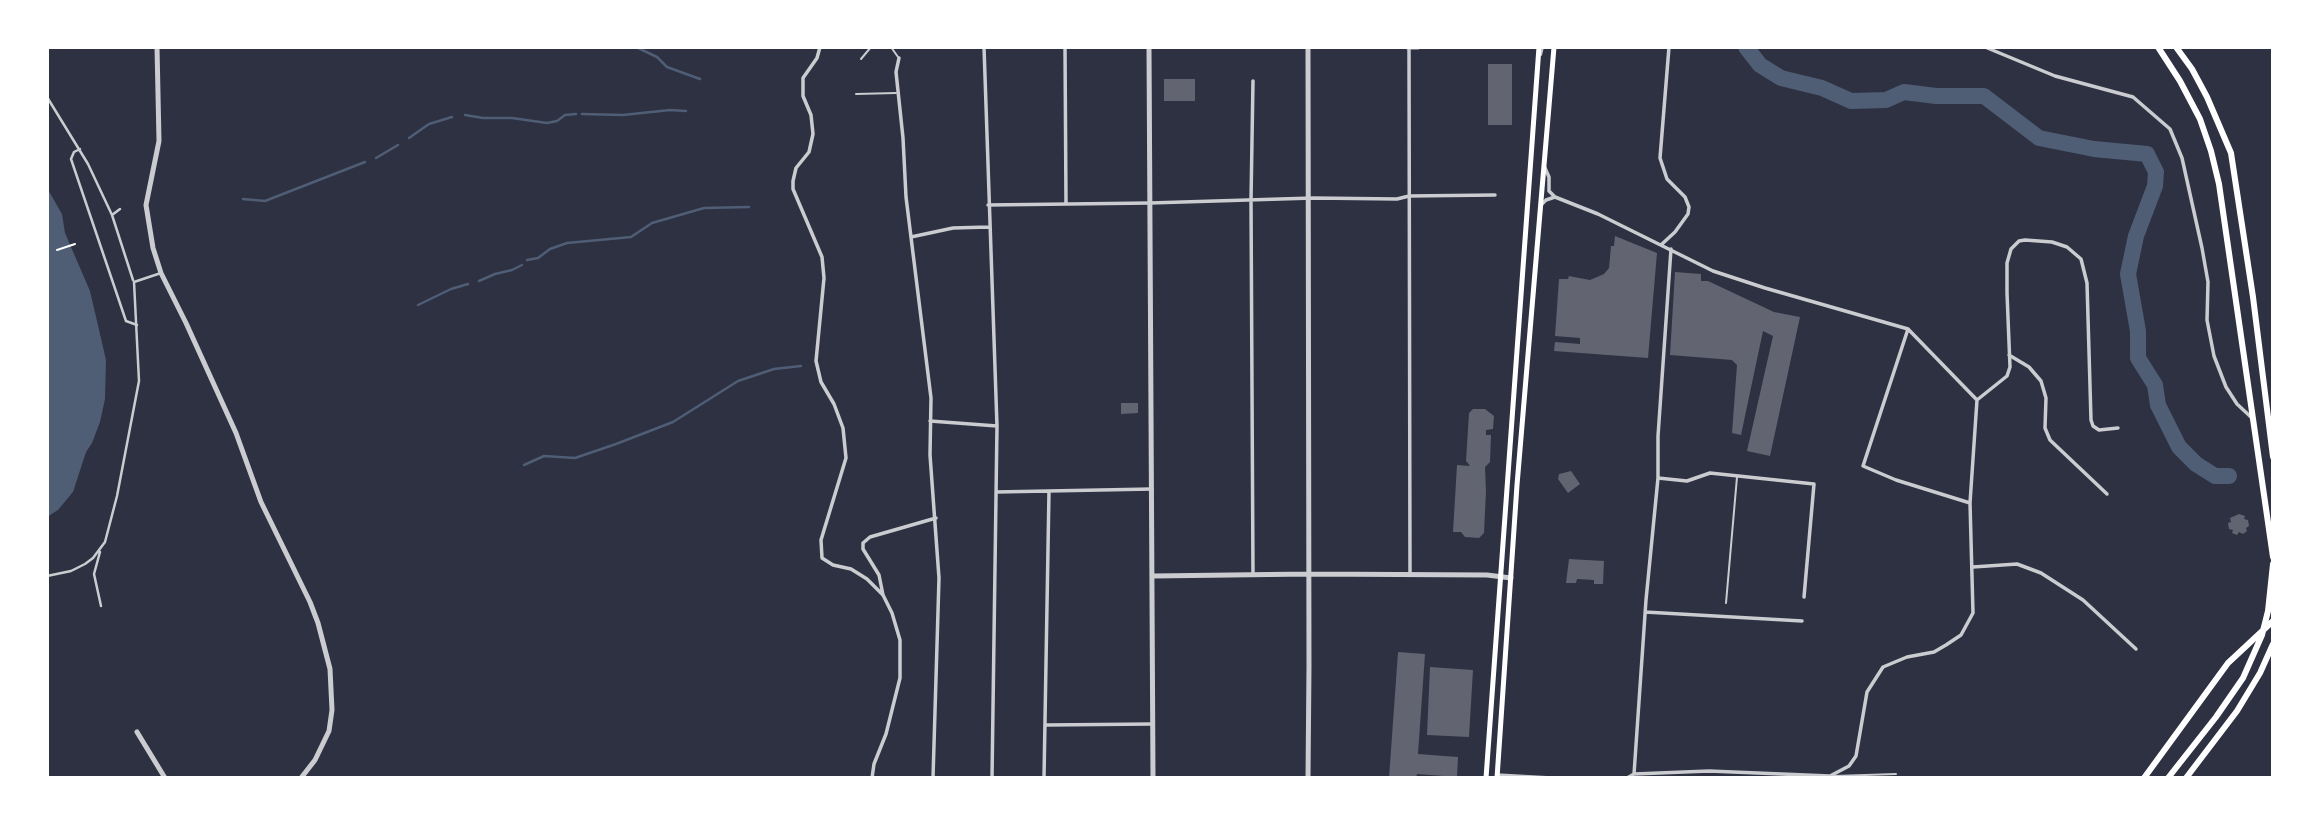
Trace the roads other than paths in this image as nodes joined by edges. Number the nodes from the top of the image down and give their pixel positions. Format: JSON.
{"nodes":[{"id":1,"x":156,"y":47,"type":"edge"},
{"id":2,"x":820,"y":47,"type":"edge"},
{"id":3,"x":871,"y":47,"type":"edge"},
{"id":4,"x":891,"y":47,"type":"edge"},
{"id":5,"x":984,"y":47,"type":"edge"},
{"id":6,"x":1065,"y":47,"type":"edge"},
{"id":7,"x":1149,"y":47,"type":"edge"},
{"id":8,"x":1308,"y":47,"type":"edge"},
{"id":9,"x":1418,"y":47,"type":"edge"},
{"id":10,"x":1541,"y":47,"type":"edge"},
{"id":11,"x":1555,"y":47,"type":"edge"},
{"id":12,"x":1669,"y":47,"type":"edge"},
{"id":13,"x":1985,"y":47,"type":"edge"},
{"id":14,"x":2158,"y":47,"type":"edge"},
{"id":15,"x":2176,"y":47,"type":"edge"},
{"id":16,"x":1408,"y":48,"type":"edge"},
{"id":17,"x":898,"y":58,"type":"joint"},
{"id":18,"x":861,"y":59,"type":"dead end"},
{"id":19,"x":1253,"y":81,"type":"dead end"},
{"id":20,"x":897,"y":93,"type":"junction"},
{"id":21,"x":856,"y":94,"type":"dead end"},
{"id":22,"x":47,"y":97,"type":"edge"},
{"id":23,"x":80,"y":149,"type":"junction"},
{"id":24,"x":1545,"y":168,"type":"junction"},
{"id":25,"x":1495,"y":195,"type":"dead end"},
{"id":26,"x":1409,"y":196,"type":"junction"},
{"id":27,"x":1555,"y":197,"type":"junction"},
{"id":28,"x":1309,"y":198,"type":"junction"},
{"id":29,"x":1251,"y":200,"type":"junction"},
{"id":30,"x":1150,"y":203,"type":"junction"},
{"id":31,"x":1066,"y":204,"type":"junction"},
{"id":32,"x":988,"y":205,"type":"junction"},
{"id":33,"x":1541,"y":208,"type":"junction"},
{"id":34,"x":120,"y":209,"type":"dead end"},
{"id":35,"x":112,"y":215,"type":"junction"},
{"id":36,"x":989,"y":227,"type":"junction"},
{"id":37,"x":912,"y":237,"type":"junction"},
{"id":38,"x":1662,"y":244,"type":"junction"},
{"id":39,"x":1671,"y":249,"type":"junction"},
{"id":40,"x":160,"y":273,"type":"junction"},
{"id":41,"x":134,"y":282,"type":"junction"},
{"id":42,"x":137,"y":325,"type":"junction"},
{"id":43,"x":1908,"y":329,"type":"junction"},
{"id":44,"x":2009,"y":355,"type":"junction"},
{"id":45,"x":1977,"y":400,"type":"junction"},
{"id":46,"x":2253,"y":420,"type":"junction"},
{"id":47,"x":930,"y":421,"type":"junction"},
{"id":48,"x":997,"y":426,"type":"junction"},
{"id":49,"x":2118,"y":428,"type":"dead end"},
{"id":50,"x":2273,"y":457,"type":"edge"},
{"id":51,"x":1738,"y":476,"type":"junction"},
{"id":52,"x":1658,"y":478,"type":"junction"},
{"id":53,"x":1152,"y":489,"type":"junction"},
{"id":54,"x":1049,"y":491,"type":"junction"},
{"id":55,"x":996,"y":492,"type":"junction"},
{"id":56,"x":2107,"y":494,"type":"dead end"},
{"id":57,"x":1970,"y":503,"type":"junction"},
{"id":58,"x":936,"y":519,"type":"junction"},
{"id":59,"x":100,"y":549,"type":"junction"},
{"id":60,"x":2273,"y":557,"type":"edge"},
{"id":61,"x":2273,"y":564,"type":"edge"},
{"id":62,"x":1973,"y":567,"type":"junction"},
{"id":63,"x":1309,"y":574,"type":"junction"},
{"id":64,"x":1253,"y":575,"type":"junction"},
{"id":65,"x":47,"y":576,"type":"edge"},
{"id":66,"x":1153,"y":576,"type":"junction"},
{"id":67,"x":1410,"y":576,"type":"junction"},
{"id":68,"x":1501,"y":577,"type":"junction"},
{"id":69,"x":1511,"y":578,"type":"junction"},
{"id":70,"x":883,"y":595,"type":"junction"},
{"id":71,"x":1804,"y":597,"type":"dead end"},
{"id":72,"x":1726,"y":603,"type":"dead end"},
{"id":73,"x":100,"y":606,"type":"dead end"},
{"id":74,"x":1645,"y":612,"type":"junction"},
{"id":75,"x":1802,"y":621,"type":"dead end"},
{"id":76,"x":2273,"y":621,"type":"edge"},
{"id":77,"x":2273,"y":644,"type":"edge"},
{"id":78,"x":2136,"y":649,"type":"dead end"},
{"id":79,"x":2271,"y":652,"type":"edge"},
{"id":80,"x":1154,"y":724,"type":"junction"},
{"id":81,"x":1046,"y":725,"type":"junction"},
{"id":82,"x":137,"y":732,"type":"dead end"},
{"id":83,"x":1634,"y":774,"type":"junction"},
{"id":84,"x":1896,"y":775,"type":"dead end"},
{"id":85,"x":1830,"y":776,"type":"edge"},
{"id":86,"x":1497,"y":777,"type":"edge"},
{"id":87,"x":165,"y":778,"type":"edge"},
{"id":88,"x":301,"y":778,"type":"edge"},
{"id":89,"x":872,"y":778,"type":"edge"},
{"id":90,"x":933,"y":778,"type":"edge"},
{"id":91,"x":992,"y":778,"type":"edge"},
{"id":92,"x":1044,"y":778,"type":"edge"},
{"id":93,"x":1153,"y":778,"type":"edge"},
{"id":94,"x":1308,"y":778,"type":"edge"},
{"id":95,"x":1486,"y":778,"type":"edge"},
{"id":96,"x":1551,"y":778,"type":"edge"},
{"id":97,"x":1627,"y":778,"type":"edge"},
{"id":98,"x":2144,"y":778,"type":"edge"},
{"id":99,"x":2168,"y":778,"type":"edge"},
{"id":100,"x":2186,"y":778,"type":"edge"}],
"edges":[{"from":1,"to":40,"type":"street"},
{"from":2,"to":70,"type":"street"},
{"from":3,"to":18,"type":"lane"},
{"from":4,"to":17,"type":"lane"},
{"from":5,"to":32,"type":"street"},
{"from":6,"to":31,"type":"street"},
{"from":7,"to":30,"type":"street"},
{"from":8,"to":28,"type":"street"},
{"from":9,"to":16,"type":"street"},
{"from":10,"to":68,"type":"main road"},
{"from":11,"to":24,"type":"main road"},
{"from":12,"to":38,"type":"street"},
{"from":13,"to":46,"type":"street"},
{"from":14,"to":46,"type":"main road"},
{"from":15,"to":50,"type":"main road"},
{"from":16,"to":26,"type":"street"},
{"from":17,"to":20,"type":"street"},
{"from":19,"to":29,"type":"street"},
{"from":20,"to":21,"type":"lane"},
{"from":20,"to":37,"type":"street"},
{"from":22,"to":23,"type":"street"},
{"from":23,"to":35,"type":"street"},
{"from":23,"to":42,"type":"street"},
{"from":24,"to":27,"type":"street"},
{"from":24,"to":33,"type":"main road"},
{"from":25,"to":26,"type":"street"},
{"from":26,"to":28,"type":"street"},
{"from":26,"to":67,"type":"street"},
{"from":27,"to":33,"type":"street"},
{"from":27,"to":38,"type":"street"},
{"from":28,"to":29,"type":"street"},
{"from":28,"to":63,"type":"street"},
{"from":29,"to":30,"type":"street"},
{"from":29,"to":64,"type":"street"},
{"from":30,"to":31,"type":"street"},
{"from":30,"to":53,"type":"street"},
{"from":31,"to":32,"type":"street"},
{"from":32,"to":36,"type":"street"},
{"from":33,"to":69,"type":"main road"},
{"from":34,"to":35,"type":"street"},
{"from":35,"to":41,"type":"street"},
{"from":36,"to":37,"type":"street"},
{"from":36,"to":48,"type":"street"},
{"from":37,"to":47,"type":"street"},
{"from":38,"to":39,"type":"street"},
{"from":39,"to":43,"type":"street"},
{"from":39,"to":52,"type":"street"},
{"from":40,"to":41,"type":"street"},
{"from":40,"to":88,"type":"street"},
{"from":41,"to":42,"type":"street"},
{"from":42,"to":59,"type":"street"},
{"from":43,"to":45,"type":"street"},
{"from":43,"to":57,"type":"street"},
{"from":44,"to":45,"type":"street"},
{"from":44,"to":49,"type":"street"},
{"from":44,"to":56,"type":"street"},
{"from":45,"to":57,"type":"street"},
{"from":46,"to":60,"type":"main road"},
{"from":47,"to":48,"type":"street"},
{"from":47,"to":58,"type":"street"},
{"from":48,"to":55,"type":"street"},
{"from":51,"to":52,"type":"street"},
{"from":51,"to":71,"type":"street"},
{"from":51,"to":72,"type":"lane"},
{"from":52,"to":74,"type":"street"},
{"from":53,"to":54,"type":"street"},
{"from":53,"to":66,"type":"street"},
{"from":54,"to":55,"type":"street"},
{"from":54,"to":81,"type":"street"},
{"from":55,"to":91,"type":"street"},
{"from":57,"to":62,"type":"street"},
{"from":58,"to":70,"type":"street"},
{"from":58,"to":90,"type":"street"},
{"from":59,"to":65,"type":"street"},
{"from":59,"to":73,"type":"street"},
{"from":61,"to":99,"type":"main road"},
{"from":62,"to":78,"type":"street"},
{"from":62,"to":85,"type":"street"},
{"from":63,"to":64,"type":"street"},
{"from":63,"to":67,"type":"street"},
{"from":63,"to":94,"type":"street"},
{"from":64,"to":66,"type":"street"},
{"from":66,"to":80,"type":"street"},
{"from":67,"to":68,"type":"street"},
{"from":68,"to":69,"type":"street"},
{"from":68,"to":95,"type":"main road"},
{"from":69,"to":86,"type":"main road"},
{"from":70,"to":89,"type":"street"},
{"from":74,"to":75,"type":"street"},
{"from":74,"to":83,"type":"street"},
{"from":76,"to":98,"type":"main road"},
{"from":77,"to":79,"type":"main road"},
{"from":79,"to":100,"type":"main road"},
{"from":80,"to":81,"type":"street"},
{"from":80,"to":93,"type":"street"},
{"from":81,"to":92,"type":"street"},
{"from":82,"to":87,"type":"street"},
{"from":83,"to":85,"type":"street"},
{"from":83,"to":97,"type":"street"},
{"from":84,"to":85,"type":"lane"},
{"from":86,"to":96,"type":"street"}]}
